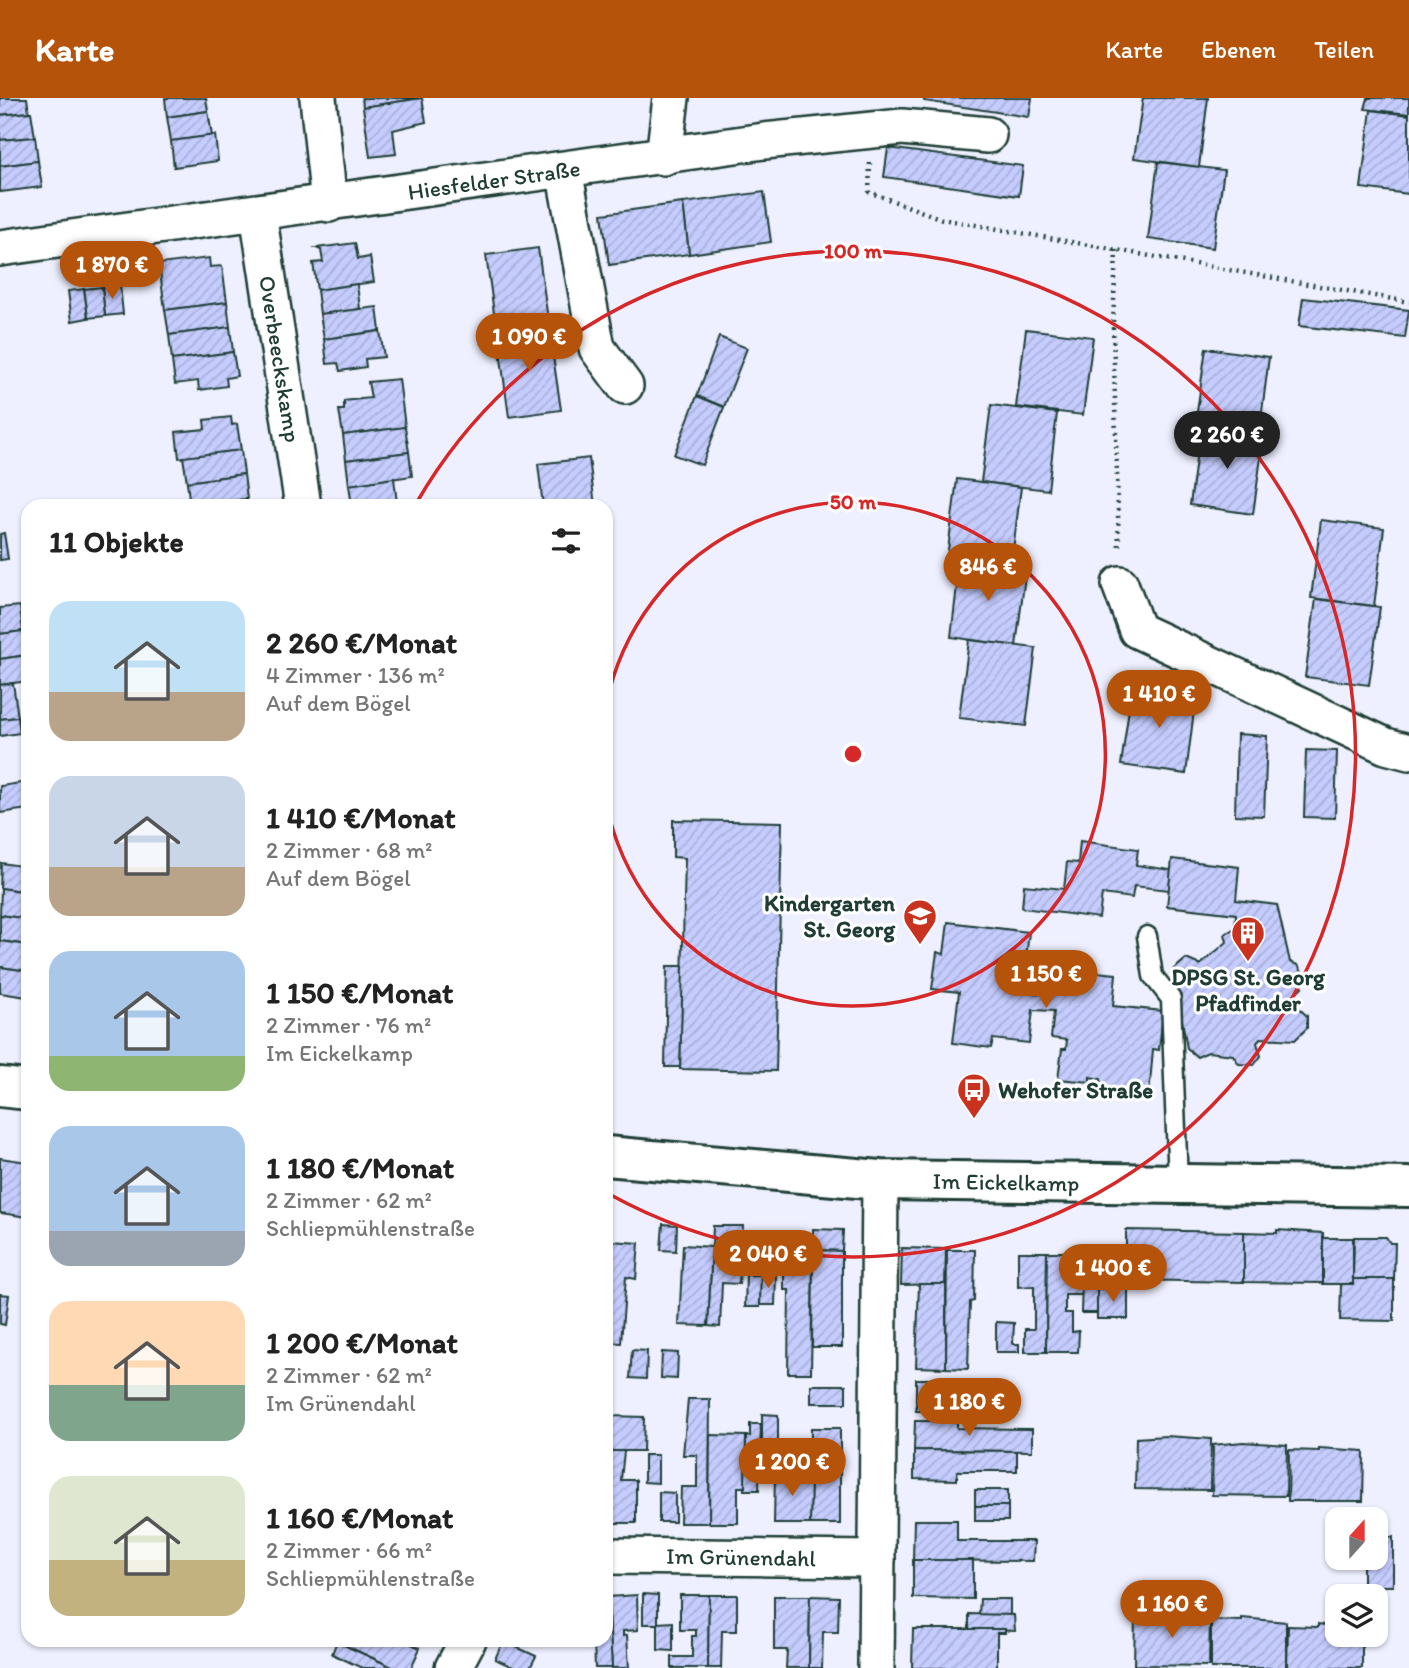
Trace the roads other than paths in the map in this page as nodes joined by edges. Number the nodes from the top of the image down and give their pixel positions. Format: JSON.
{"nodes":[{"id":1,"x":318,"y":98,"type":"edge"},
{"id":2,"x":671,"y":98,"type":"edge"},
{"id":3,"x":988,"y":135,"type":"dead end"},
{"id":4,"x":664,"y":157,"type":"junction"},
{"id":5,"x":564,"y":170,"type":"junction"},
{"id":6,"x":329,"y":205,"type":"junction"},
{"id":7,"x":258,"y":213,"type":"junction"},
{"id":8,"x":0,"y":248,"type":"edge"},
{"id":9,"x":625,"y":386,"type":"dead end"},
{"id":10,"x":302,"y":499,"type":"edge"},
{"id":11,"x":1120,"y":584,"type":"road end"},
{"id":12,"x":1409,"y":752,"type":"edge"},
{"id":13,"x":1147,"y":936,"type":"dead end"},
{"id":14,"x":0,"y":1087,"type":"edge"},
{"id":15,"x":21,"y":1089,"type":"edge"},
{"id":16,"x":613,"y":1157,"type":"edge"},
{"id":17,"x":1409,"y":1173,"type":"edge"},
{"id":18,"x":880,"y":1180,"type":"junction"},
{"id":19,"x":1178,"y":1184,"type":"junction"},
{"id":20,"x":1409,"y":1189,"type":"edge"},
{"id":21,"x":613,"y":1556,"type":"edge"},
{"id":22,"x":877,"y":1559,"type":"junction"},
{"id":23,"x":464,"y":1647,"type":"edge"},
{"id":24,"x":453,"y":1668,"type":"edge"},
{"id":25,"x":876,"y":1668,"type":"edge"}],
"edges":[{"from":1,"to":6,"type":"street"},
{"from":2,"to":4,"type":"street"},
{"from":3,"to":4,"type":"street","name":"Hiesfelder Straße"},
{"from":4,"to":5,"type":"street","name":"Hiesfelder Straße"},
{"from":5,"to":6,"type":"street","name":"Hiesfelder Straße"},
{"from":5,"to":9,"type":"street"},
{"from":6,"to":7,"type":"street","name":"Hiesfelder Straße"},
{"from":7,"to":8,"type":"street","name":"Hiesfelder Straße"},
{"from":7,"to":10,"type":"street","name":"Overbeeckskamp"},
{"from":11,"to":12,"type":"street"},
{"from":13,"to":19,"type":"lane"},
{"from":14,"to":15,"type":"street"},
{"from":16,"to":18,"type":"street","name":"Im Eickelkamp"},
{"from":17,"to":20,"type":"street","name":"Im Eickelkamp"},
{"from":18,"to":19,"type":"street","name":"Im Eickelkamp"},
{"from":18,"to":22,"type":"street"},
{"from":19,"to":20,"type":"street","name":"Im Eickelkamp"},
{"from":21,"to":22,"type":"street","name":"Im Grünendahl"},
{"from":22,"to":25,"type":"street"},
{"from":23,"to":24,"type":"street"}]}
